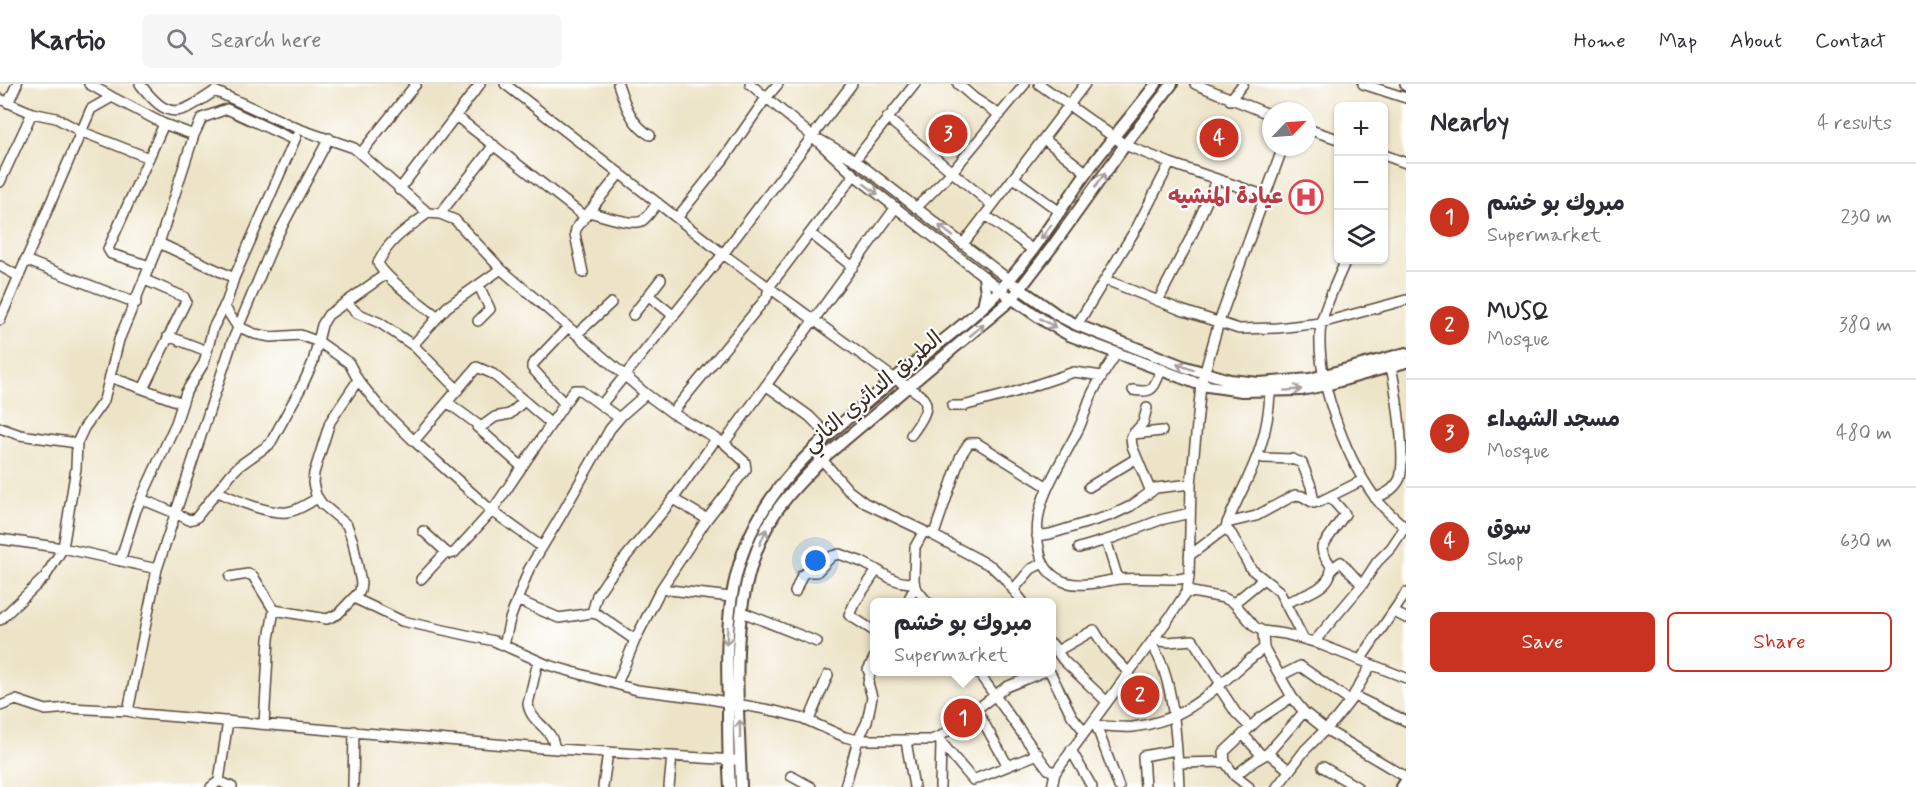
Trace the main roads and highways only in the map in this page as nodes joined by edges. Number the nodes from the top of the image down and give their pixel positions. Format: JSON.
{"nodes":[{"id":1,"x":1156,"y":84,"type":"edge"},
{"id":2,"x":1172,"y":84,"type":"edge"},
{"id":3,"x":984,"y":277,"type":"road end"},
{"id":4,"x":1008,"y":279,"type":"junction"},
{"id":5,"x":1000,"y":289,"type":"junction"},
{"id":6,"x":1020,"y":289,"type":"junction"},
{"id":7,"x":1012,"y":299,"type":"junction"},
{"id":8,"x":983,"y":306,"type":"junction"},
{"id":9,"x":1406,"y":353,"type":"edge"},
{"id":10,"x":1406,"y":362,"type":"edge"},
{"id":11,"x":1326,"y":380,"type":"junction"},
{"id":12,"x":733,"y":704,"type":"junction"},
{"id":13,"x":1406,"y":779,"type":"edge"},
{"id":14,"x":730,"y":787,"type":"edge"},
{"id":15,"x":741,"y":787,"type":"edge"},
{"id":16,"x":1402,"y":787,"type":"edge"}],
"edges":[{"from":1,"to":4,"type":"main road","name":"الطريق الدائري الثاني","one_way":true},
{"from":6,"to":2,"type":"main road","name":"الطريق الدائري الثاني","one_way":true},
{"from":3,"to":8,"type":"main road"},
{"from":4,"to":5,"type":"main road","name":"الطريق الدائري الثاني"},
{"from":4,"to":6,"type":"main road"},
{"from":5,"to":7,"type":"main road"},
{"from":5,"to":8,"type":"main road","name":"الطريق الدائري الثاني"},
{"from":6,"to":7,"type":"main road","name":"الطريق الدائري الثاني"},
{"from":11,"to":6,"type":"main road","one_way":true},
{"from":7,"to":11,"type":"main road","one_way":true},
{"from":12,"to":7,"type":"main road","name":"الطريق الدائري الثاني","one_way":true},
{"from":8,"to":12,"type":"main road","name":"الطريق الدائري الثاني","one_way":true},
{"from":9,"to":11,"type":"main road"},
{"from":10,"to":11,"type":"main road"},
{"from":12,"to":14,"type":"main road","name":"الطريق الدائري الثاني"},
{"from":15,"to":12,"type":"main road","name":"الطريق الدائري الثاني","one_way":true},
{"from":13,"to":16,"type":"main road"}]}
